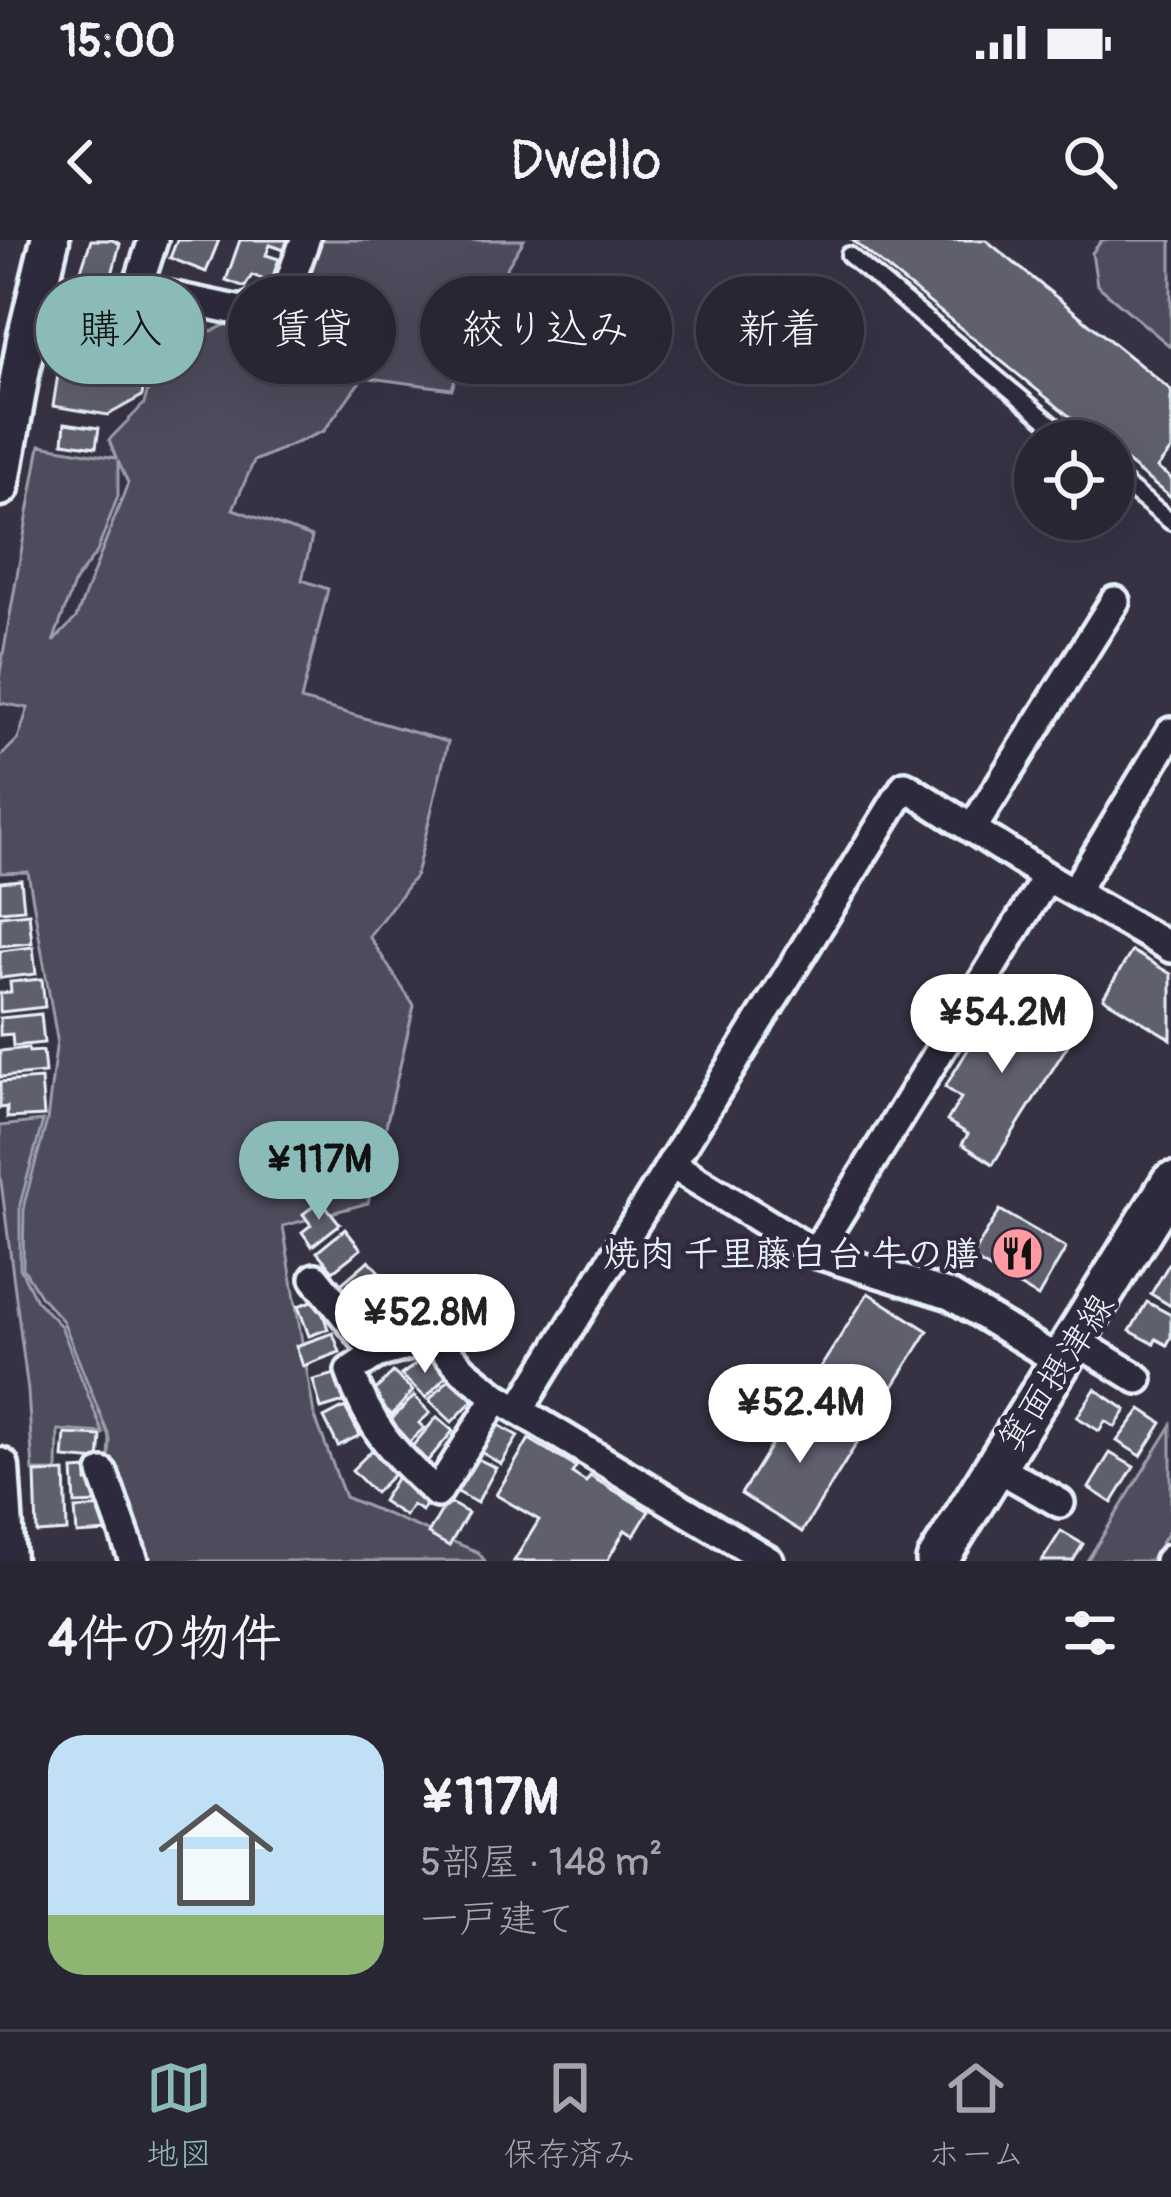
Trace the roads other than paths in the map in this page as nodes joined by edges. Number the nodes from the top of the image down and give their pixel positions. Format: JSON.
{"nodes":[{"id":1,"x":50,"y":240,"type":"edge"},
{"id":2,"x":153,"y":240,"type":"edge"},
{"id":3,"x":305,"y":240,"type":"edge"},
{"id":4,"x":849,"y":255,"type":"dead end"},
{"id":5,"x":1047,"y":420,"type":"edge"},
{"id":6,"x":0,"y":488,"type":"edge"},
{"id":7,"x":1134,"y":492,"type":"edge"},
{"id":8,"x":1171,"y":523,"type":"edge"},
{"id":9,"x":1115,"y":601,"type":"dead end"},
{"id":10,"x":1171,"y":732,"type":"edge"},
{"id":11,"x":972,"y":829,"type":"junction"},
{"id":12,"x":1047,"y":877,"type":"junction"},
{"id":13,"x":1074,"y":892,"type":"junction"},
{"id":14,"x":1171,"y":948,"type":"edge"},
{"id":15,"x":670,"y":1164,"type":"junction"},
{"id":16,"x":1164,"y":1210,"type":"edge"},
{"id":17,"x":815,"y":1253,"type":"junction"},
{"id":18,"x":316,"y":1278,"type":"dead end"},
{"id":19,"x":1069,"y":1352,"type":"junction"},
{"id":20,"x":376,"y":1354,"type":"junction"},
{"id":21,"x":1138,"y":1378,"type":"dead end"},
{"id":22,"x":508,"y":1403,"type":"junction"},
{"id":23,"x":995,"y":1466,"type":"junction"},
{"id":24,"x":0,"y":1467,"type":"edge"},
{"id":25,"x":103,"y":1473,"type":"dead end"},
{"id":26,"x":1060,"y":1503,"type":"dead end"},
{"id":27,"x":6,"y":1561,"type":"edge"},
{"id":28,"x":134,"y":1561,"type":"edge"},
{"id":29,"x":770,"y":1561,"type":"edge"},
{"id":30,"x":937,"y":1561,"type":"edge"}],
"edges":[{"from":1,"to":6,"type":"street"},
{"from":2,"to":3,"type":"street"},
{"from":4,"to":5,"type":"lane"},
{"from":7,"to":8,"type":"lane"},
{"from":9,"to":11,"type":"street"},
{"from":10,"to":13,"type":"street"},
{"from":11,"to":12,"type":"street"},
{"from":11,"to":15,"type":"street"},
{"from":12,"to":13,"type":"street"},
{"from":12,"to":17,"type":"street"},
{"from":13,"to":14,"type":"street"},
{"from":15,"to":17,"type":"street"},
{"from":15,"to":22,"type":"street"},
{"from":16,"to":19,"type":"main road","name":"箕面摂津線"},
{"from":17,"to":19,"type":"street"},
{"from":18,"to":20,"type":"street"},
{"from":19,"to":21,"type":"street"},
{"from":19,"to":23,"type":"main road","name":"箕面摂津線"},
{"from":20,"to":22,"type":"street"},
{"from":20,"to":22,"type":"street"},
{"from":22,"to":29,"type":"street"},
{"from":23,"to":26,"type":"street"},
{"from":23,"to":30,"type":"main road","name":"箕面摂津線"},
{"from":24,"to":27,"type":"street"},
{"from":25,"to":28,"type":"street"}]}
